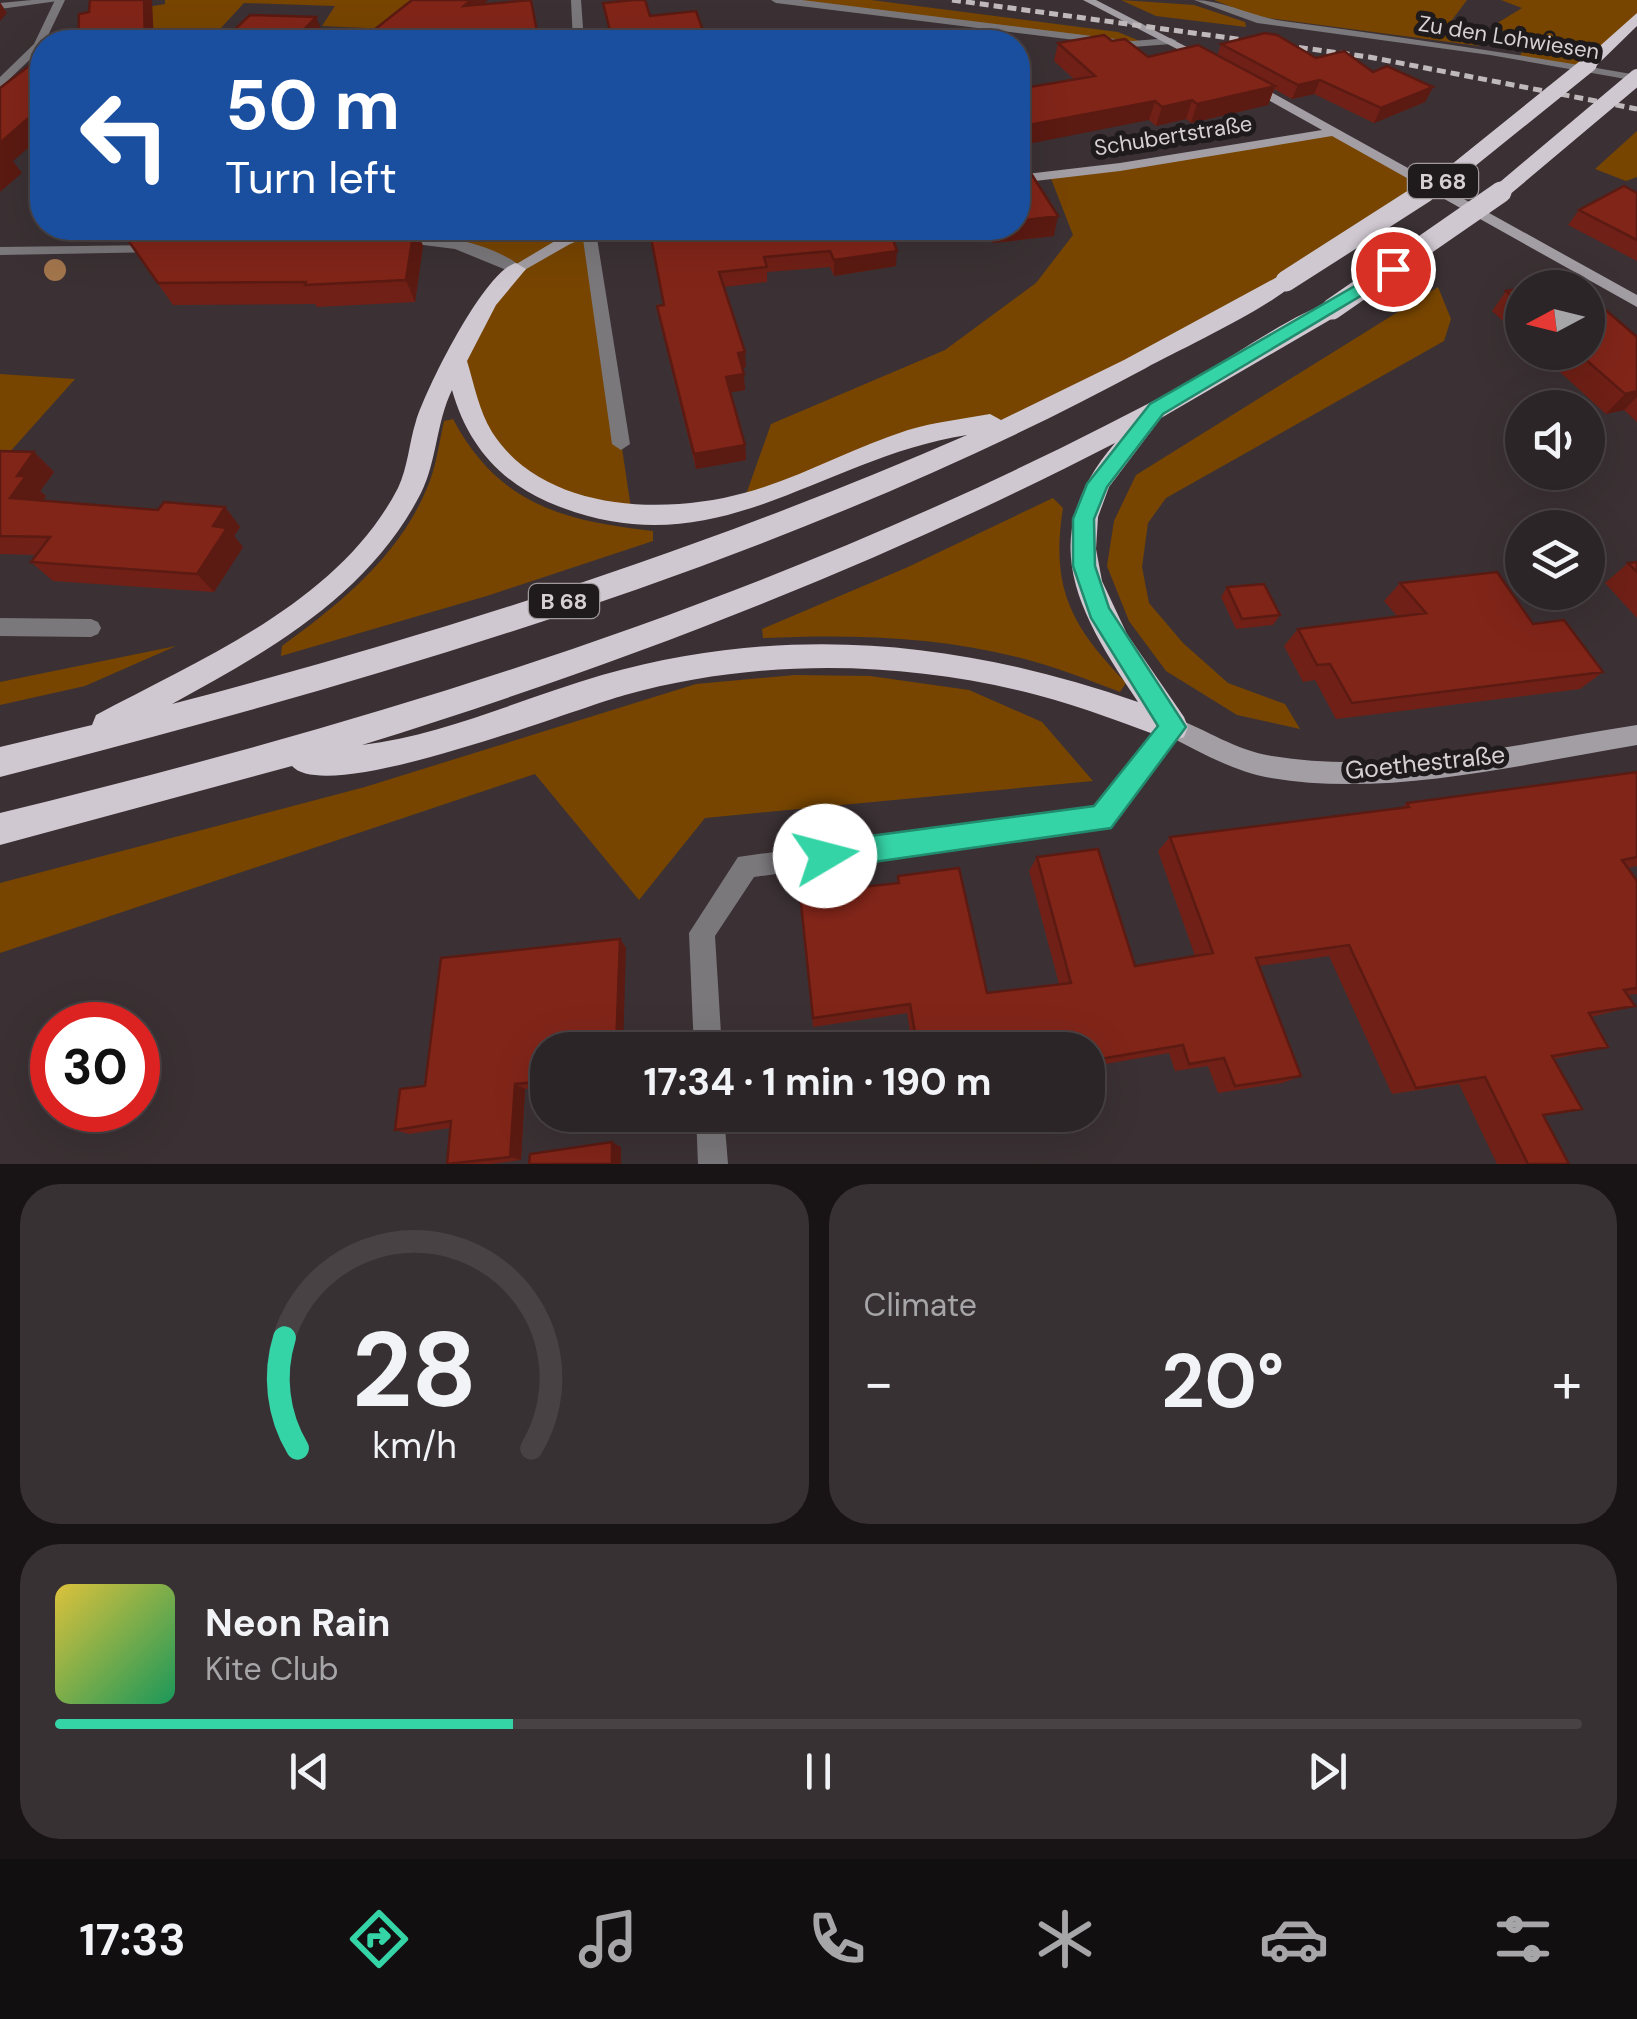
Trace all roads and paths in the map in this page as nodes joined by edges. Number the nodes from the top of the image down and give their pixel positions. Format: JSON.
{"nodes":[{"id":1,"x":60,"y":0,"type":"edge"},
{"id":2,"x":576,"y":0,"type":"edge"},
{"id":3,"x":776,"y":0,"type":"edge"},
{"id":4,"x":1088,"y":0,"type":"edge"},
{"id":5,"x":1200,"y":0,"type":"edge"},
{"id":6,"x":0,"y":6,"type":"edge"},
{"id":7,"x":1637,"y":18,"type":"edge"},
{"id":8,"x":47,"y":30,"type":"edge"},
{"id":9,"x":578,"y":30,"type":"edge"},
{"id":10,"x":1019,"y":30,"type":"edge"},
{"id":11,"x":1030,"y":31,"type":"edge"},
{"id":12,"x":1172,"y":41,"type":"junction"},
{"id":13,"x":30,"y":62,"type":"edge"},
{"id":14,"x":1218,"y":66,"type":"edge"},
{"id":15,"x":1233,"y":75,"type":"edge"},
{"id":16,"x":1635,"y":81,"type":"edge"},
{"id":17,"x":0,"y":84,"type":"edge"},
{"id":18,"x":1334,"y":132,"type":"junction"},
{"id":19,"x":1030,"y":178,"type":"edge"},
{"id":20,"x":402,"y":240,"type":"edge"},
{"id":21,"x":575,"y":240,"type":"edge"},
{"id":22,"x":597,"y":240,"type":"edge"},
{"id":23,"x":180,"y":248,"type":"edge"},
{"id":24,"x":0,"y":251,"type":"edge"},
{"id":25,"x":516,"y":269,"type":"junction"},
{"id":26,"x":1637,"y":302,"type":"edge"},
{"id":27,"x":456,"y":360,"type":"junction"},
{"id":28,"x":1156,"y":409,"type":"junction"},
{"id":29,"x":1040,"y":412,"type":"junction"},
{"id":30,"x":621,"y":444,"type":"dead end"},
{"id":31,"x":0,"y":627,"type":"edge"},
{"id":32,"x":91,"y":628,"type":"dead end"},
{"id":33,"x":1173,"y":727,"type":"junction"},
{"id":34,"x":1637,"y":735,"type":"edge"},
{"id":35,"x":72,"y":744,"type":"junction"},
{"id":36,"x":0,"y":762,"type":"edge"},
{"id":37,"x":264,"y":762,"type":"junction"},
{"id":38,"x":0,"y":829,"type":"edge"},
{"id":39,"x":707,"y":1032,"type":"edge"},
{"id":40,"x":711,"y":1132,"type":"edge"},
{"id":41,"x":713,"y":1164,"type":"edge"}],
"edges":[{"from":1,"to":6,"type":"lane"},
{"from":1,"to":8,"type":"street"},
{"from":2,"to":9,"type":"street"},
{"from":3,"to":10,"type":"street"},
{"from":4,"to":12,"type":"main road"},
{"from":5,"to":16,"type":"lane","name":"Zu den Lohwiesen"},
{"from":7,"to":29,"type":"highway","number":"B 68","bridge":true},
{"from":11,"to":12,"type":"street"},
{"from":12,"to":14,"type":"main road"},
{"from":13,"to":17,"type":"street"},
{"from":15,"to":18,"type":"main road"},
{"from":16,"to":28,"type":"highway","number":"B 68","bridge":true},
{"from":18,"to":19,"type":"main road","name":"Schubertstraße"},
{"from":18,"to":26,"type":"main road"},
{"from":20,"to":25,"type":"street"},
{"from":21,"to":25,"type":"main road"},
{"from":22,"to":30,"type":"street"},
{"from":23,"to":24,"type":"street"},
{"from":25,"to":27,"type":"highway","number":"B 68"},
{"from":27,"to":29,"type":"highway","number":"B 68"},
{"from":27,"to":35,"type":"highway","number":"B 68"},
{"from":28,"to":33,"type":"highway","number":"B 68"},
{"from":28,"to":37,"type":"highway","number":"B 68"},
{"from":29,"to":35,"type":"highway","number":"B 68"},
{"from":31,"to":32,"type":"street"},
{"from":33,"to":34,"type":"main road","name":"Goethestraße"},
{"from":33,"to":37,"type":"highway","number":"B 68"},
{"from":33,"to":39,"type":"street"},
{"from":35,"to":36,"type":"highway","number":"B 68"},
{"from":37,"to":38,"type":"highway","number":"B 68"},
{"from":40,"to":41,"type":"street"}]}
